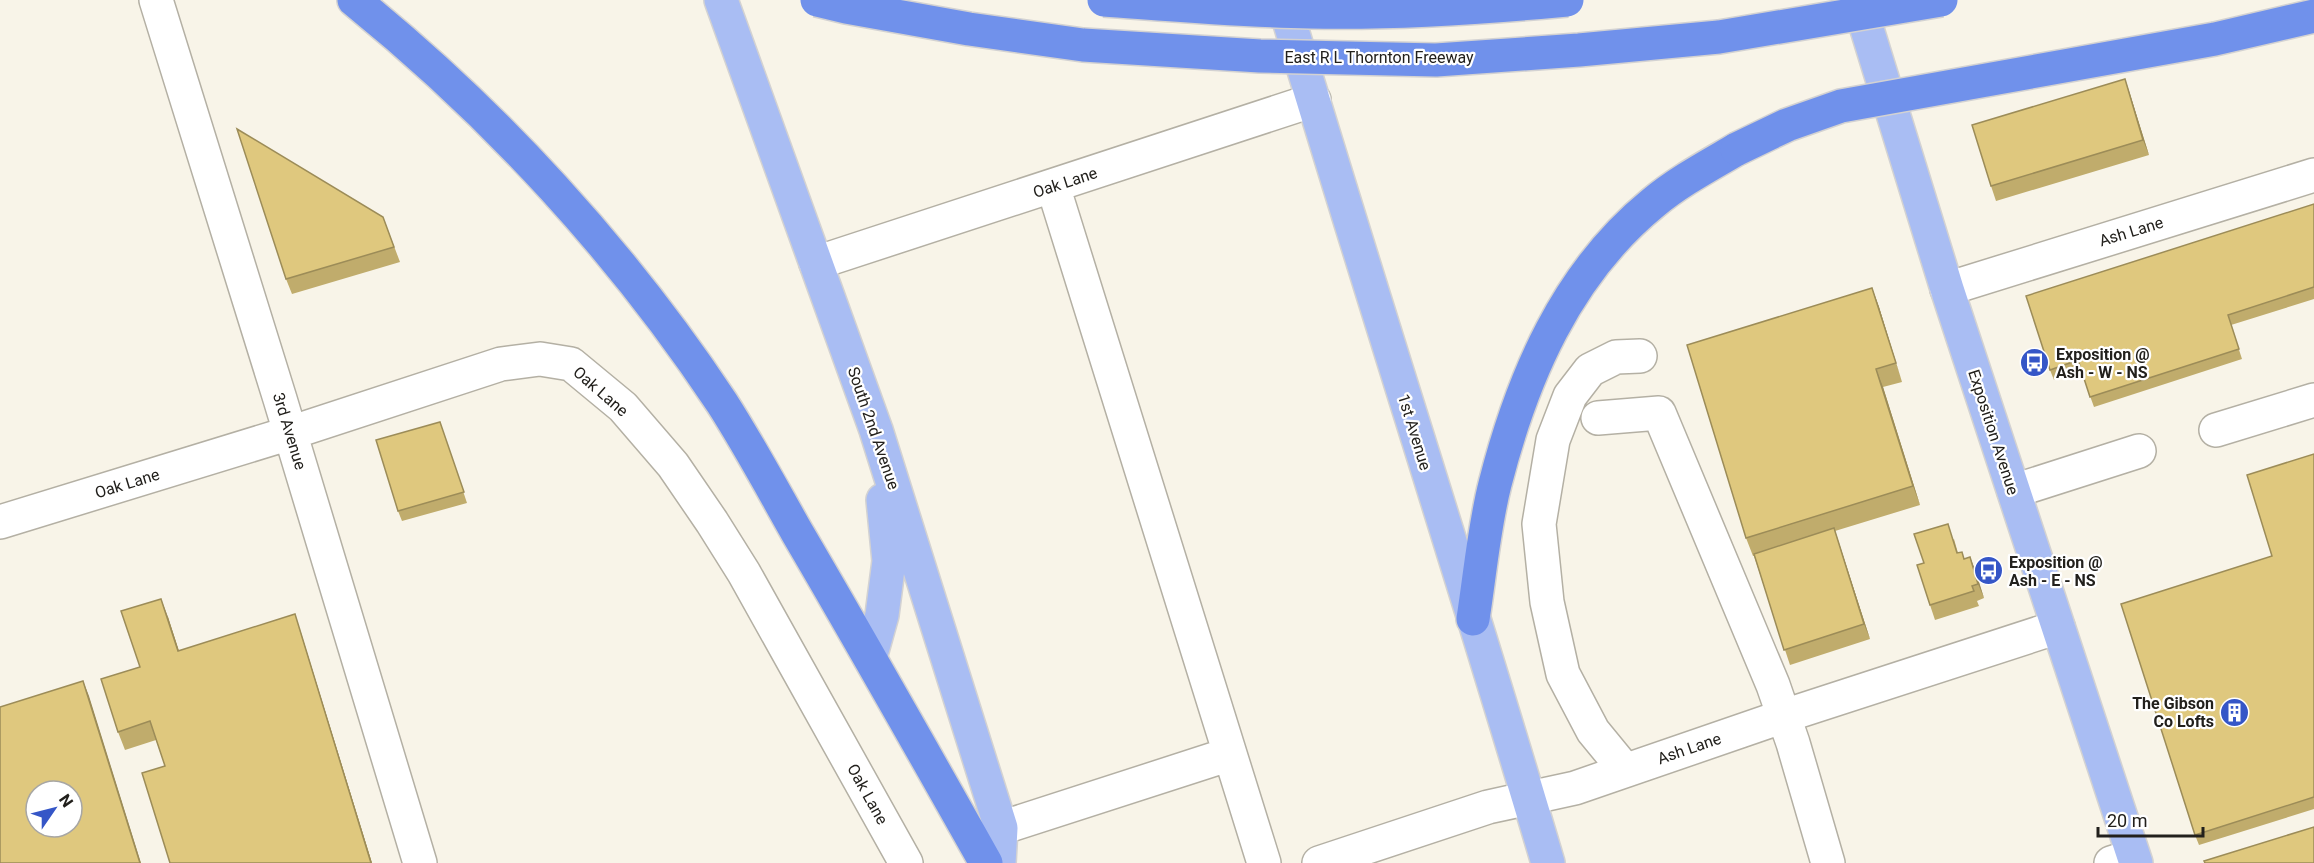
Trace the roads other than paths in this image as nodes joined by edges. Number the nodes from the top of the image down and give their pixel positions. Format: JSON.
{"nodes":[{"id":1,"x":156,"y":0,"type":"edge"},
{"id":2,"x":354,"y":0,"type":"edge"},
{"id":3,"x":721,"y":0,"type":"edge"},
{"id":4,"x":817,"y":0,"type":"edge"},
{"id":5,"x":1104,"y":0,"type":"edge"},
{"id":6,"x":1283,"y":0,"type":"edge"},
{"id":7,"x":1567,"y":0,"type":"edge"},
{"id":8,"x":1857,"y":0,"type":"edge"},
{"id":9,"x":1941,"y":0,"type":"edge"},
{"id":10,"x":2314,"y":16,"type":"edge"},
{"id":11,"x":1314,"y":100,"type":"junction"},
{"id":12,"x":2314,"y":175,"type":"edge"},
{"id":13,"x":1053,"y":186,"type":"junction"},
{"id":14,"x":816,"y":262,"type":"junction"},
{"id":15,"x":1947,"y":289,"type":"junction"},
{"id":16,"x":1641,"y":356,"type":"dead end"},
{"id":17,"x":2314,"y":400,"type":"edge"},
{"id":18,"x":1598,"y":418,"type":"dead end"},
{"id":19,"x":876,"y":429,"type":"junction"},
{"id":20,"x":2216,"y":430,"type":"dead end"},
{"id":21,"x":290,"y":433,"type":"junction"},
{"id":22,"x":2139,"y":452,"type":"dead end"},
{"id":23,"x":2014,"y":491,"type":"junction"},
{"id":24,"x":0,"y":522,"type":"edge"},
{"id":25,"x":1473,"y":619,"type":"junction"},
{"id":26,"x":2058,"y":627,"type":"junction"},
{"id":27,"x":870,"y":658,"type":"junction"},
{"id":28,"x":1784,"y":716,"type":"junction"},
{"id":29,"x":1230,"y":754,"type":"junction"},
{"id":30,"x":1625,"y":770,"type":"junction"},
{"id":31,"x":1530,"y":798,"type":"junction"},
{"id":32,"x":1001,"y":828,"type":"junction"},
{"id":33,"x":2127,"y":860,"type":"edge"},
{"id":34,"x":420,"y":863,"type":"edge"},
{"id":35,"x":906,"y":863,"type":"edge"},
{"id":36,"x":986,"y":863,"type":"edge"},
{"id":37,"x":999,"y":863,"type":"edge"},
{"id":38,"x":1264,"y":863,"type":"edge"},
{"id":39,"x":1319,"y":863,"type":"edge"},
{"id":40,"x":1548,"y":863,"type":"edge"},
{"id":41,"x":1828,"y":863,"type":"edge"}],
"edges":[{"from":1,"to":21,"type":"street","name":"3rd Avenue"},
{"from":2,"to":27,"type":"highway"},
{"from":3,"to":14,"type":"main road","name":"South 2nd Avenue"},
{"from":4,"to":9,"type":"highway","name":"East R L Thornton Freeway","bridge":true},
{"from":5,"to":7,"type":"highway","bridge":true},
{"from":6,"to":11,"type":"main road","name":"1st Avenue"},
{"from":8,"to":15,"type":"main road","name":"Exposition Avenue"},
{"from":10,"to":25,"type":"highway","bridge":true},
{"from":11,"to":13,"type":"street","name":"Oak Lane"},
{"from":11,"to":25,"type":"main road","name":"1st Avenue"},
{"from":12,"to":15,"type":"street","name":"Ash Lane"},
{"from":13,"to":14,"type":"street","name":"Oak Lane"},
{"from":13,"to":29,"type":"street"},
{"from":14,"to":19,"type":"main road","name":"South 2nd Avenue"},
{"from":15,"to":23,"type":"main road","name":"Exposition Avenue"},
{"from":16,"to":30,"type":"street"},
{"from":17,"to":20,"type":"street"},
{"from":18,"to":28,"type":"street"},
{"from":19,"to":27,"type":"main road"},
{"from":19,"to":32,"type":"main road","name":"South 2nd Avenue"},
{"from":21,"to":24,"type":"street","name":"Oak Lane"},
{"from":21,"to":34,"type":"street","name":"3rd Avenue"},
{"from":21,"to":35,"type":"street","name":"Oak Lane"},
{"from":22,"to":23,"type":"street"},
{"from":23,"to":26,"type":"main road","name":"Exposition Avenue"},
{"from":25,"to":31,"type":"main road","name":"1st Avenue"},
{"from":26,"to":28,"type":"street","name":"Ash Lane"},
{"from":26,"to":33,"type":"main road","name":"Exposition Avenue"},
{"from":27,"to":36,"type":"highway"},
{"from":28,"to":30,"type":"street","name":"Ash Lane"},
{"from":28,"to":41,"type":"street"},
{"from":29,"to":32,"type":"street"},
{"from":29,"to":38,"type":"street"},
{"from":30,"to":31,"type":"street","name":"Ash Lane"},
{"from":31,"to":39,"type":"street","name":"Ash Lane"},
{"from":31,"to":40,"type":"main road","name":"1st Avenue"},
{"from":32,"to":37,"type":"main road","name":"South 2nd Avenue"}]}
